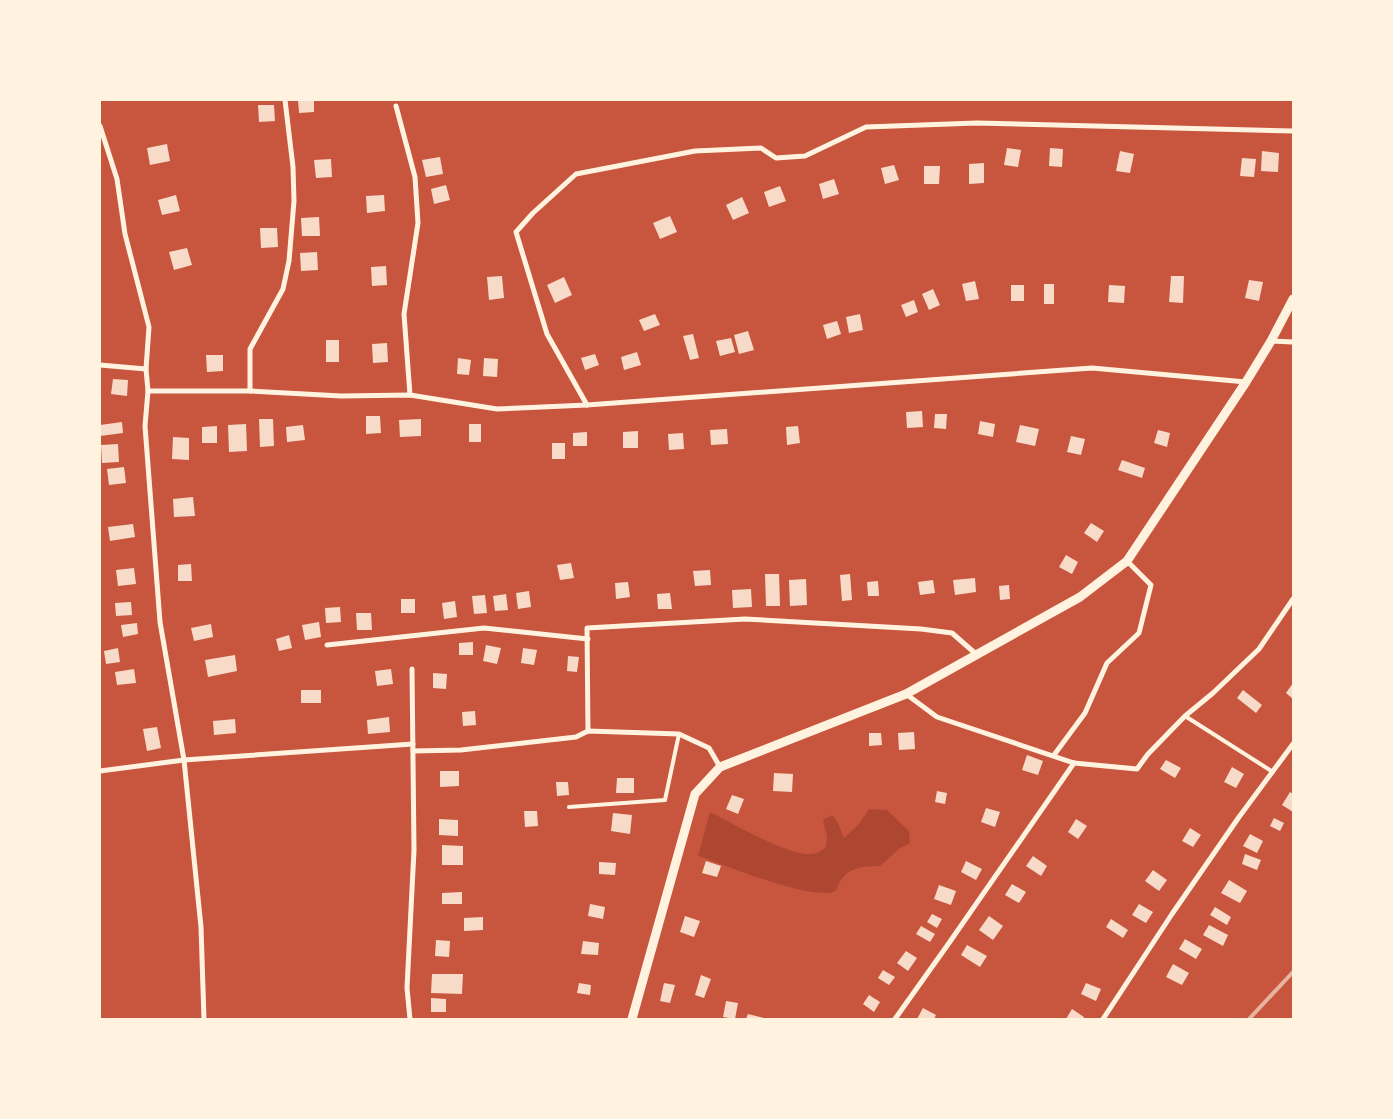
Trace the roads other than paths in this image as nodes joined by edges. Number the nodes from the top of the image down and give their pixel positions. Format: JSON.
{"nodes":[{"id":1,"x":284,"y":100,"type":"edge"},
{"id":2,"x":396,"y":106,"type":"dead end"},
{"id":3,"x":100,"y":126,"type":"edge"},
{"id":4,"x":1293,"y":131,"type":"edge"},
{"id":5,"x":1293,"y":299,"type":"edge"},
{"id":6,"x":1271,"y":341,"type":"junction"},
{"id":7,"x":1293,"y":342,"type":"edge"},
{"id":8,"x":100,"y":365,"type":"edge"},
{"id":9,"x":146,"y":369,"type":"junction"},
{"id":10,"x":1246,"y":382,"type":"junction"},
{"id":11,"x":148,"y":392,"type":"junction"},
{"id":12,"x":250,"y":392,"type":"junction"},
{"id":13,"x":410,"y":395,"type":"junction"},
{"id":14,"x":587,"y":405,"type":"junction"},
{"id":15,"x":1127,"y":561,"type":"junction"},
{"id":16,"x":1293,"y":600,"type":"edge"},
{"id":17,"x":588,"y":640,"type":"junction"},
{"id":18,"x":327,"y":645,"type":"dead end"},
{"id":19,"x":976,"y":654,"type":"junction"},
{"id":20,"x":412,"y":669,"type":"dead end"},
{"id":21,"x":906,"y":694,"type":"junction"},
{"id":22,"x":1185,"y":716,"type":"junction"},
{"id":23,"x":588,"y":731,"type":"junction"},
{"id":24,"x":679,"y":734,"type":"junction"},
{"id":25,"x":413,"y":744,"type":"junction"},
{"id":26,"x":1293,"y":744,"type":"edge"},
{"id":27,"x":413,"y":751,"type":"junction"},
{"id":28,"x":1054,"y":755,"type":"junction"},
{"id":29,"x":184,"y":760,"type":"junction"},
{"id":30,"x":1074,"y":763,"type":"junction"},
{"id":31,"x":720,"y":767,"type":"junction"},
{"id":32,"x":100,"y":770,"type":"edge"},
{"id":33,"x":1272,"y":772,"type":"junction"},
{"id":34,"x":569,"y":807,"type":"dead end"},
{"id":35,"x":204,"y":1019,"type":"edge"},
{"id":36,"x":410,"y":1019,"type":"edge"},
{"id":37,"x":632,"y":1019,"type":"edge"},
{"id":38,"x":895,"y":1019,"type":"edge"},
{"id":39,"x":1103,"y":1019,"type":"edge"}],
"edges":[{"from":1,"to":12,"type":"street"},
{"from":2,"to":13,"type":"street"},
{"from":3,"to":9,"type":"street"},
{"from":4,"to":14,"type":"street"},
{"from":5,"to":6,"type":"street"},
{"from":6,"to":7,"type":"street"},
{"from":6,"to":10,"type":"street"},
{"from":8,"to":9,"type":"street"},
{"from":9,"to":11,"type":"street"},
{"from":10,"to":14,"type":"street"},
{"from":10,"to":15,"type":"street"},
{"from":11,"to":12,"type":"street"},
{"from":11,"to":29,"type":"street"},
{"from":12,"to":13,"type":"street"},
{"from":13,"to":14,"type":"street"},
{"from":15,"to":19,"type":"street"},
{"from":15,"to":28,"type":"street"},
{"from":16,"to":22,"type":"street"},
{"from":17,"to":18,"type":"street"},
{"from":17,"to":19,"type":"street"},
{"from":17,"to":23,"type":"street"},
{"from":19,"to":21,"type":"street"},
{"from":20,"to":25,"type":"street"},
{"from":21,"to":28,"type":"street"},
{"from":21,"to":31,"type":"street"},
{"from":22,"to":30,"type":"street"},
{"from":22,"to":33,"type":"lane"},
{"from":23,"to":24,"type":"street"},
{"from":23,"to":27,"type":"street"},
{"from":24,"to":31,"type":"street"},
{"from":24,"to":34,"type":"lane"},
{"from":25,"to":27,"type":"street"},
{"from":25,"to":29,"type":"street"},
{"from":26,"to":33,"type":"street"},
{"from":27,"to":36,"type":"street"},
{"from":28,"to":30,"type":"street"},
{"from":29,"to":32,"type":"street"},
{"from":29,"to":35,"type":"street"},
{"from":30,"to":38,"type":"street"},
{"from":31,"to":37,"type":"street"},
{"from":33,"to":39,"type":"street"}]}
